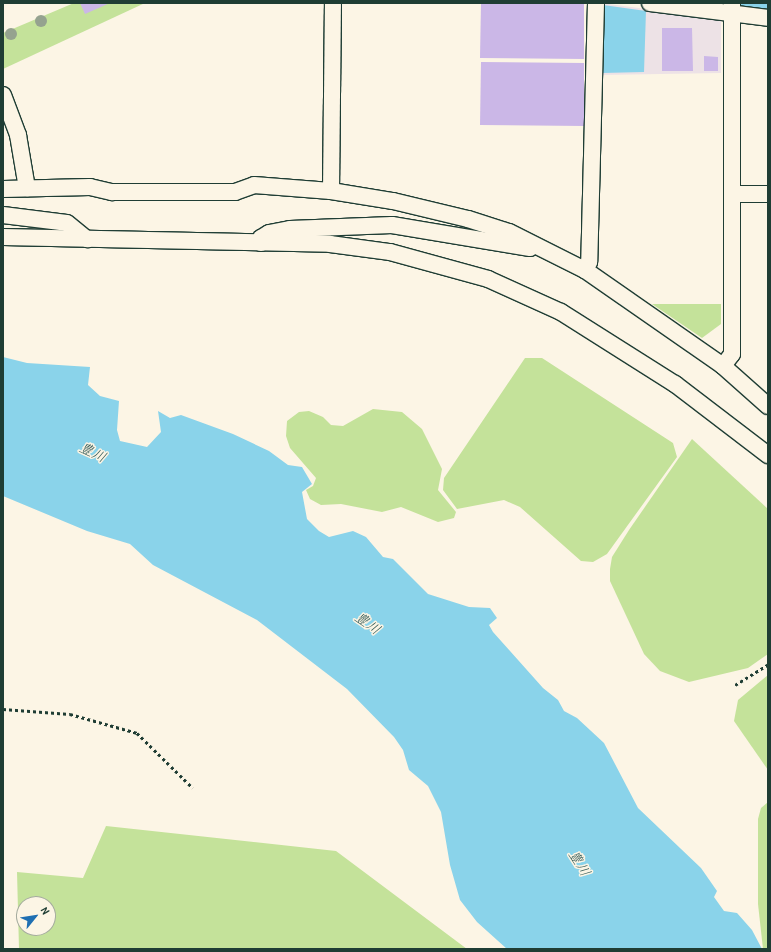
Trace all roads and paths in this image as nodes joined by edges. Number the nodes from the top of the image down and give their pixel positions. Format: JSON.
{"nodes":[{"id":1,"x":333,"y":3,"type":"edge"},
{"id":2,"x":596,"y":3,"type":"edge"},
{"id":3,"x":650,"y":3,"type":"edge"},
{"id":4,"x":732,"y":10,"type":"edge"},
{"id":5,"x":768,"y":18,"type":"edge"},
{"id":6,"x":3,"y":95,"type":"edge"},
{"id":7,"x":27,"y":188,"type":"junction"},
{"id":8,"x":3,"y":189,"type":"edge"},
{"id":9,"x":331,"y":191,"type":"junction"},
{"id":10,"x":734,"y":194,"type":"junction"},
{"id":11,"x":768,"y":194,"type":"edge"},
{"id":12,"x":3,"y":215,"type":"edge"},
{"id":13,"x":3,"y":237,"type":"edge"},
{"id":14,"x":87,"y":239,"type":"junction"},
{"id":15,"x":261,"y":243,"type":"junction"},
{"id":16,"x":541,"y":246,"type":"junction"},
{"id":17,"x":585,"y":270,"type":"junction"},
{"id":18,"x":723,"y":366,"type":"junction"},
{"id":19,"x":768,"y":406,"type":"edge"},
{"id":20,"x":768,"y":454,"type":"edge"},
{"id":21,"x":768,"y":664,"type":"edge"},
{"id":22,"x":735,"y":685,"type":"dead end"},
{"id":23,"x":3,"y":709,"type":"edge"},
{"id":24,"x":193,"y":788,"type":"dead end"}],
"edges":[{"from":1,"to":9,"type":"street"},
{"from":2,"to":17,"type":"street"},
{"from":3,"to":4,"type":"street"},
{"from":4,"to":5,"type":"street"},
{"from":4,"to":10,"type":"street"},
{"from":6,"to":7,"type":"street"},
{"from":7,"to":8,"type":"street"},
{"from":7,"to":9,"type":"street"},
{"from":9,"to":16,"type":"street"},
{"from":10,"to":11,"type":"street"},
{"from":10,"to":18,"type":"street"},
{"from":12,"to":14,"type":"street"},
{"from":13,"to":14,"type":"street"},
{"from":14,"to":15,"type":"street"},
{"from":15,"to":16,"type":"street"},
{"from":15,"to":20,"type":"street"},
{"from":16,"to":17,"type":"street"},
{"from":17,"to":18,"type":"street"},
{"from":18,"to":19,"type":"street"},
{"from":21,"to":22,"type":"path"},
{"from":23,"to":24,"type":"path"}]}
